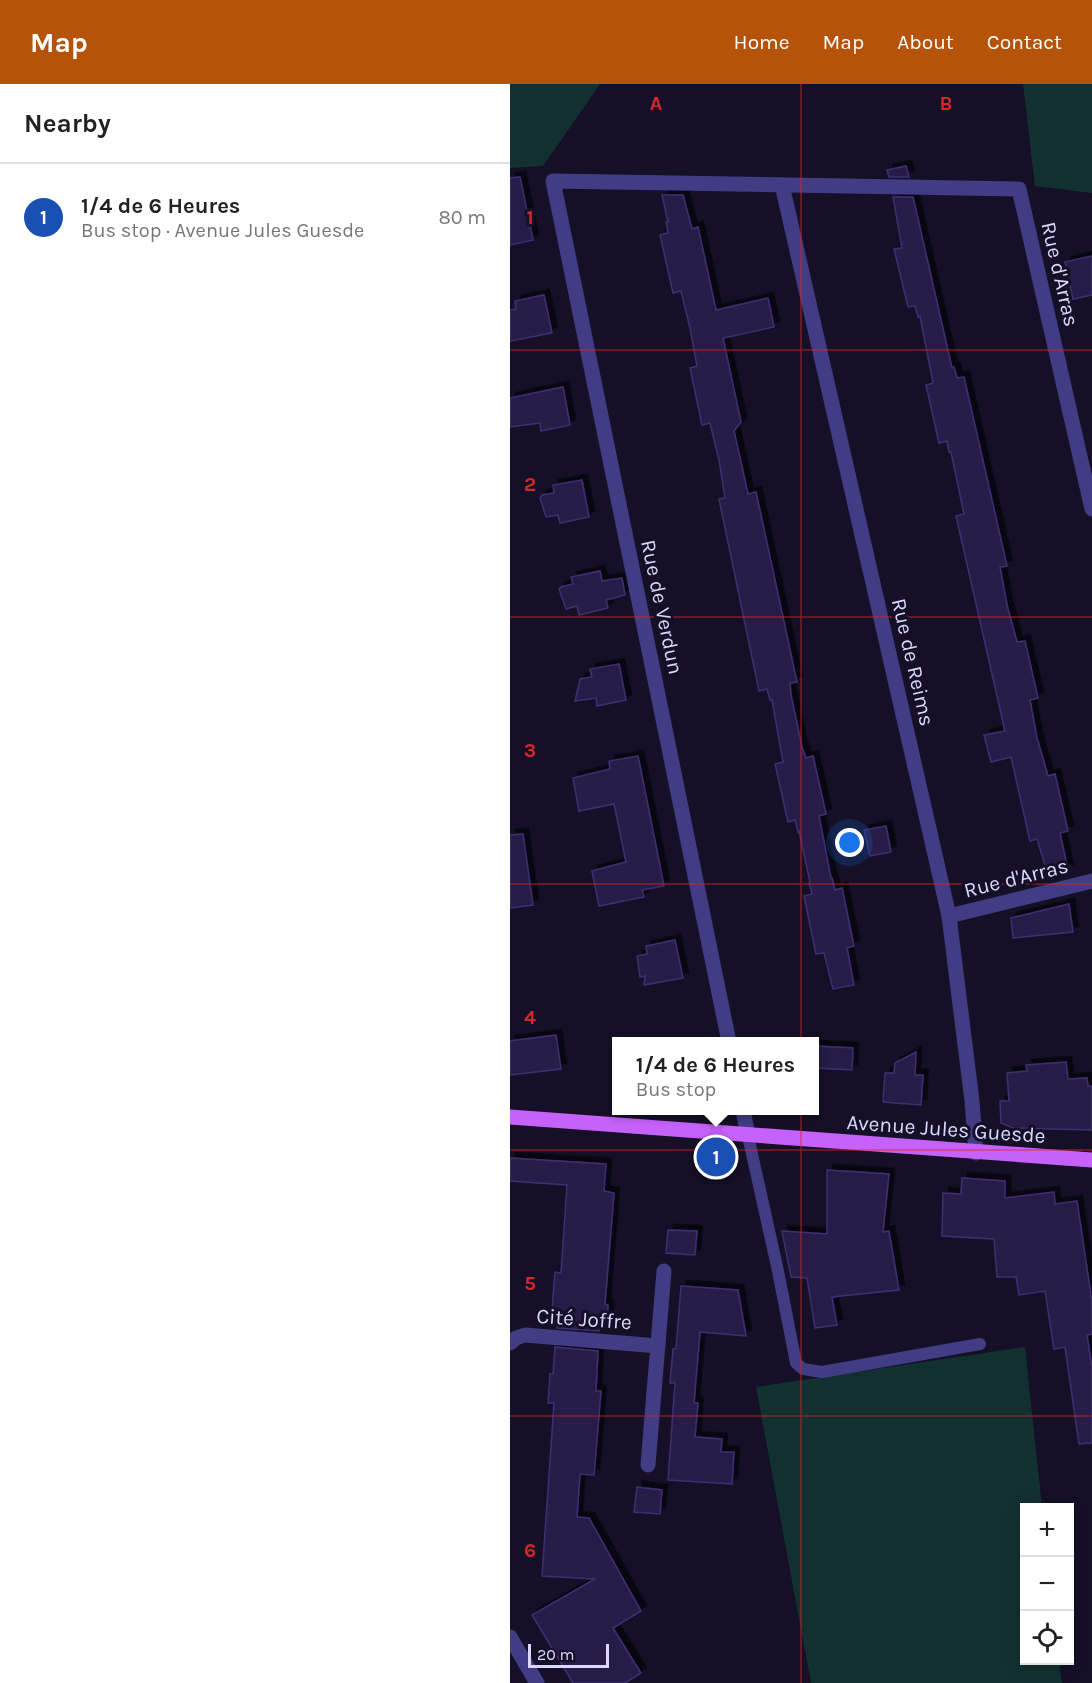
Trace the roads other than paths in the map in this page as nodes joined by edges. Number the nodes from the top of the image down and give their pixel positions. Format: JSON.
{"nodes":[{"id":1,"x":782,"y":185,"type":"junction"},
{"id":2,"x":1092,"y":508,"type":"edge"},
{"id":3,"x":1092,"y":881,"type":"edge"},
{"id":4,"x":949,"y":916,"type":"junction"},
{"id":5,"x":728,"y":1037,"type":"edge"},
{"id":6,"x":744,"y":1115,"type":"edge"},
{"id":7,"x":510,"y":1117,"type":"edge"},
{"id":8,"x":748,"y":1136,"type":"junction"},
{"id":9,"x":976,"y":1153,"type":"junction"},
{"id":10,"x":1092,"y":1160,"type":"edge"},
{"id":11,"x":664,"y":1271,"type":"dead end"},
{"id":12,"x":510,"y":1343,"type":"edge"},
{"id":13,"x":980,"y":1344,"type":"dead end"},
{"id":14,"x":658,"y":1346,"type":"junction"},
{"id":15,"x":648,"y":1465,"type":"dead end"},
{"id":16,"x":510,"y":1637,"type":"edge"},
{"id":17,"x":537,"y":1683,"type":"edge"}],
"edges":[{"from":1,"to":2,"type":"street","name":"Rue d'Arras"},
{"from":1,"to":4,"type":"street","name":"Rue de Reims"},
{"from":1,"to":5,"type":"street","name":"Rue de Verdun"},
{"from":3,"to":4,"type":"street","name":"Rue d'Arras"},
{"from":4,"to":9,"type":"street","name":"Rue de Reims"},
{"from":6,"to":8,"type":"street"},
{"from":7,"to":8,"type":"main road","name":"Avenue Jules Guesde"},
{"from":8,"to":9,"type":"main road","name":"Avenue Jules Guesde"},
{"from":8,"to":13,"type":"lane"},
{"from":9,"to":10,"type":"main road","name":"Avenue Jules Guesde"},
{"from":11,"to":14,"type":"street","name":"Cité Joffre"},
{"from":12,"to":14,"type":"street","name":"Cité Joffre"},
{"from":14,"to":15,"type":"street","name":"Cité Joffre"},
{"from":16,"to":17,"type":"street"}]}
